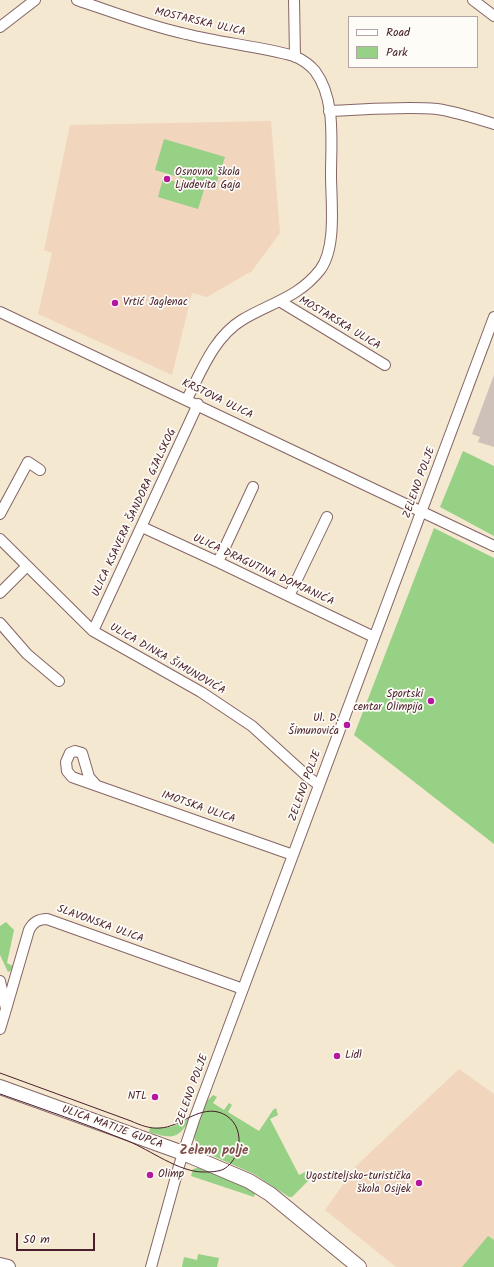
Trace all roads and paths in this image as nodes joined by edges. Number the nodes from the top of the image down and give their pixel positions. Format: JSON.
{"nodes":[{"id":1,"x":36,"y":0,"type":"edge"},
{"id":2,"x":77,"y":0,"type":"edge"},
{"id":3,"x":294,"y":0,"type":"edge"},
{"id":4,"x":473,"y":0,"type":"edge"},
{"id":5,"x":494,"y":16,"type":"edge"},
{"id":6,"x":0,"y":27,"type":"edge"},
{"id":7,"x":295,"y":57,"type":"junction"},
{"id":8,"x":329,"y":111,"type":"junction"},
{"id":9,"x":494,"y":124,"type":"edge"},
{"id":10,"x":281,"y":302,"type":"junction"},
{"id":11,"x":0,"y":312,"type":"edge"},
{"id":12,"x":494,"y":317,"type":"edge"},
{"id":13,"x":385,"y":365,"type":"dead end"},
{"id":14,"x":187,"y":399,"type":"junction"},
{"id":15,"x":198,"y":404,"type":"junction"},
{"id":16,"x":40,"y":470,"type":"dead end"},
{"id":17,"x":253,"y":487,"type":"dead end"},
{"id":18,"x":422,"y":513,"type":"junction"},
{"id":19,"x":0,"y":514,"type":"edge"},
{"id":20,"x":328,"y":517,"type":"dead end"},
{"id":21,"x":142,"y":527,"type":"junction"},
{"id":22,"x":0,"y":539,"type":"edge"},
{"id":23,"x":494,"y":546,"type":"edge"},
{"id":24,"x":218,"y":562,"type":"junction"},
{"id":25,"x":27,"y":566,"type":"junction"},
{"id":26,"x":0,"y":594,"type":"edge"},
{"id":27,"x":289,"y":596,"type":"junction"},
{"id":28,"x":0,"y":623,"type":"edge"},
{"id":29,"x":92,"y":631,"type":"junction"},
{"id":30,"x":374,"y":637,"type":"junction"},
{"id":31,"x":59,"y":681,"type":"dead end"},
{"id":32,"x":96,"y":785,"type":"dead end"},
{"id":33,"x":319,"y":785,"type":"junction"},
{"id":34,"x":293,"y":854,"type":"junction"},
{"id":35,"x":0,"y":981,"type":"edge"},
{"id":36,"x":243,"y":989,"type":"junction"},
{"id":37,"x":6,"y":1009,"type":"junction"},
{"id":38,"x":0,"y":1029,"type":"edge"},
{"id":39,"x":0,"y":1087,"type":"edge"},
{"id":40,"x":183,"y":1153,"type":"junction"},
{"id":41,"x":0,"y":1265,"type":"edge"},
{"id":42,"x":8,"y":1267,"type":"edge"},
{"id":43,"x":151,"y":1267,"type":"edge"},
{"id":44,"x":359,"y":1267,"type":"edge"}],
"edges":[{"from":1,"to":6,"type":"street"},
{"from":2,"to":7,"type":"street","name":"MOSTARSKA ULICA"},
{"from":3,"to":7,"type":"street"},
{"from":4,"to":5,"type":"street"},
{"from":7,"to":8,"type":"street","name":"MOSTARSKA ULICA"},
{"from":8,"to":9,"type":"street"},
{"from":8,"to":10,"type":"street","name":"MOSTARSKA ULICA"},
{"from":10,"to":13,"type":"street","name":"MOSTARSKA ULICA"},
{"from":10,"to":14,"type":"street","name":"MOSTARSKA ULICA"},
{"from":11,"to":14,"type":"street","name":"KRSTOVA ULICA"},
{"from":12,"to":18,"type":"street","name":"ZELENO POLJE"},
{"from":14,"to":15,"type":"street","name":"KRSTOVA ULICA"},
{"from":15,"to":18,"type":"street","name":"KRSTOVA ULICA"},
{"from":15,"to":21,"type":"street","name":"ULICA KSAVERA ŠANDORA GJALSKOG"},
{"from":16,"to":19,"type":"street"},
{"from":17,"to":24,"type":"street"},
{"from":18,"to":23,"type":"street","name":"KRSTOVA ULICA"},
{"from":18,"to":30,"type":"street","name":"ZELENO POLJE"},
{"from":20,"to":27,"type":"street"},
{"from":21,"to":24,"type":"street","name":"ULICA DRAGUTINA DOMJANIĆA"},
{"from":21,"to":29,"type":"street","name":"ULICA KSAVERA ŠANDORA GJALSKOG"},
{"from":22,"to":25,"type":"street","name":"ULICA DINKA ŠIMUNOVIĆA"},
{"from":24,"to":27,"type":"street","name":"ULICA DRAGUTINA DOMJANIĆA"},
{"from":25,"to":26,"type":"street"},
{"from":25,"to":29,"type":"street","name":"ULICA DINKA ŠIMUNOVIĆA"},
{"from":27,"to":30,"type":"street","name":"ULICA DRAGUTINA DOMJANIĆA"},
{"from":28,"to":31,"type":"street"},
{"from":29,"to":33,"type":"street","name":"ULICA DINKA ŠIMUNOVIĆA"},
{"from":30,"to":33,"type":"street","name":"ZELENO POLJE"},
{"from":32,"to":34,"type":"street","name":"IMOTSKA ULICA"},
{"from":33,"to":34,"type":"street","name":"ZELENO POLJE"},
{"from":34,"to":36,"type":"street","name":"ZELENO POLJE"},
{"from":35,"to":37,"type":"street"},
{"from":36,"to":37,"type":"street","name":"SLAVONSKA ULICA"},
{"from":36,"to":40,"type":"street","name":"ZELENO POLJE"},
{"from":37,"to":38,"type":"street","name":"SLAVONSKA ULICA"},
{"from":39,"to":40,"type":"main road","name":"ULICA MATIJE GUPCA"},
{"from":40,"to":43,"type":"street","name":"ZELENO POLJE"},
{"from":40,"to":44,"type":"main road","name":"ULICA MATIJE GUPCA"},
{"from":41,"to":42,"type":"main road"}]}
